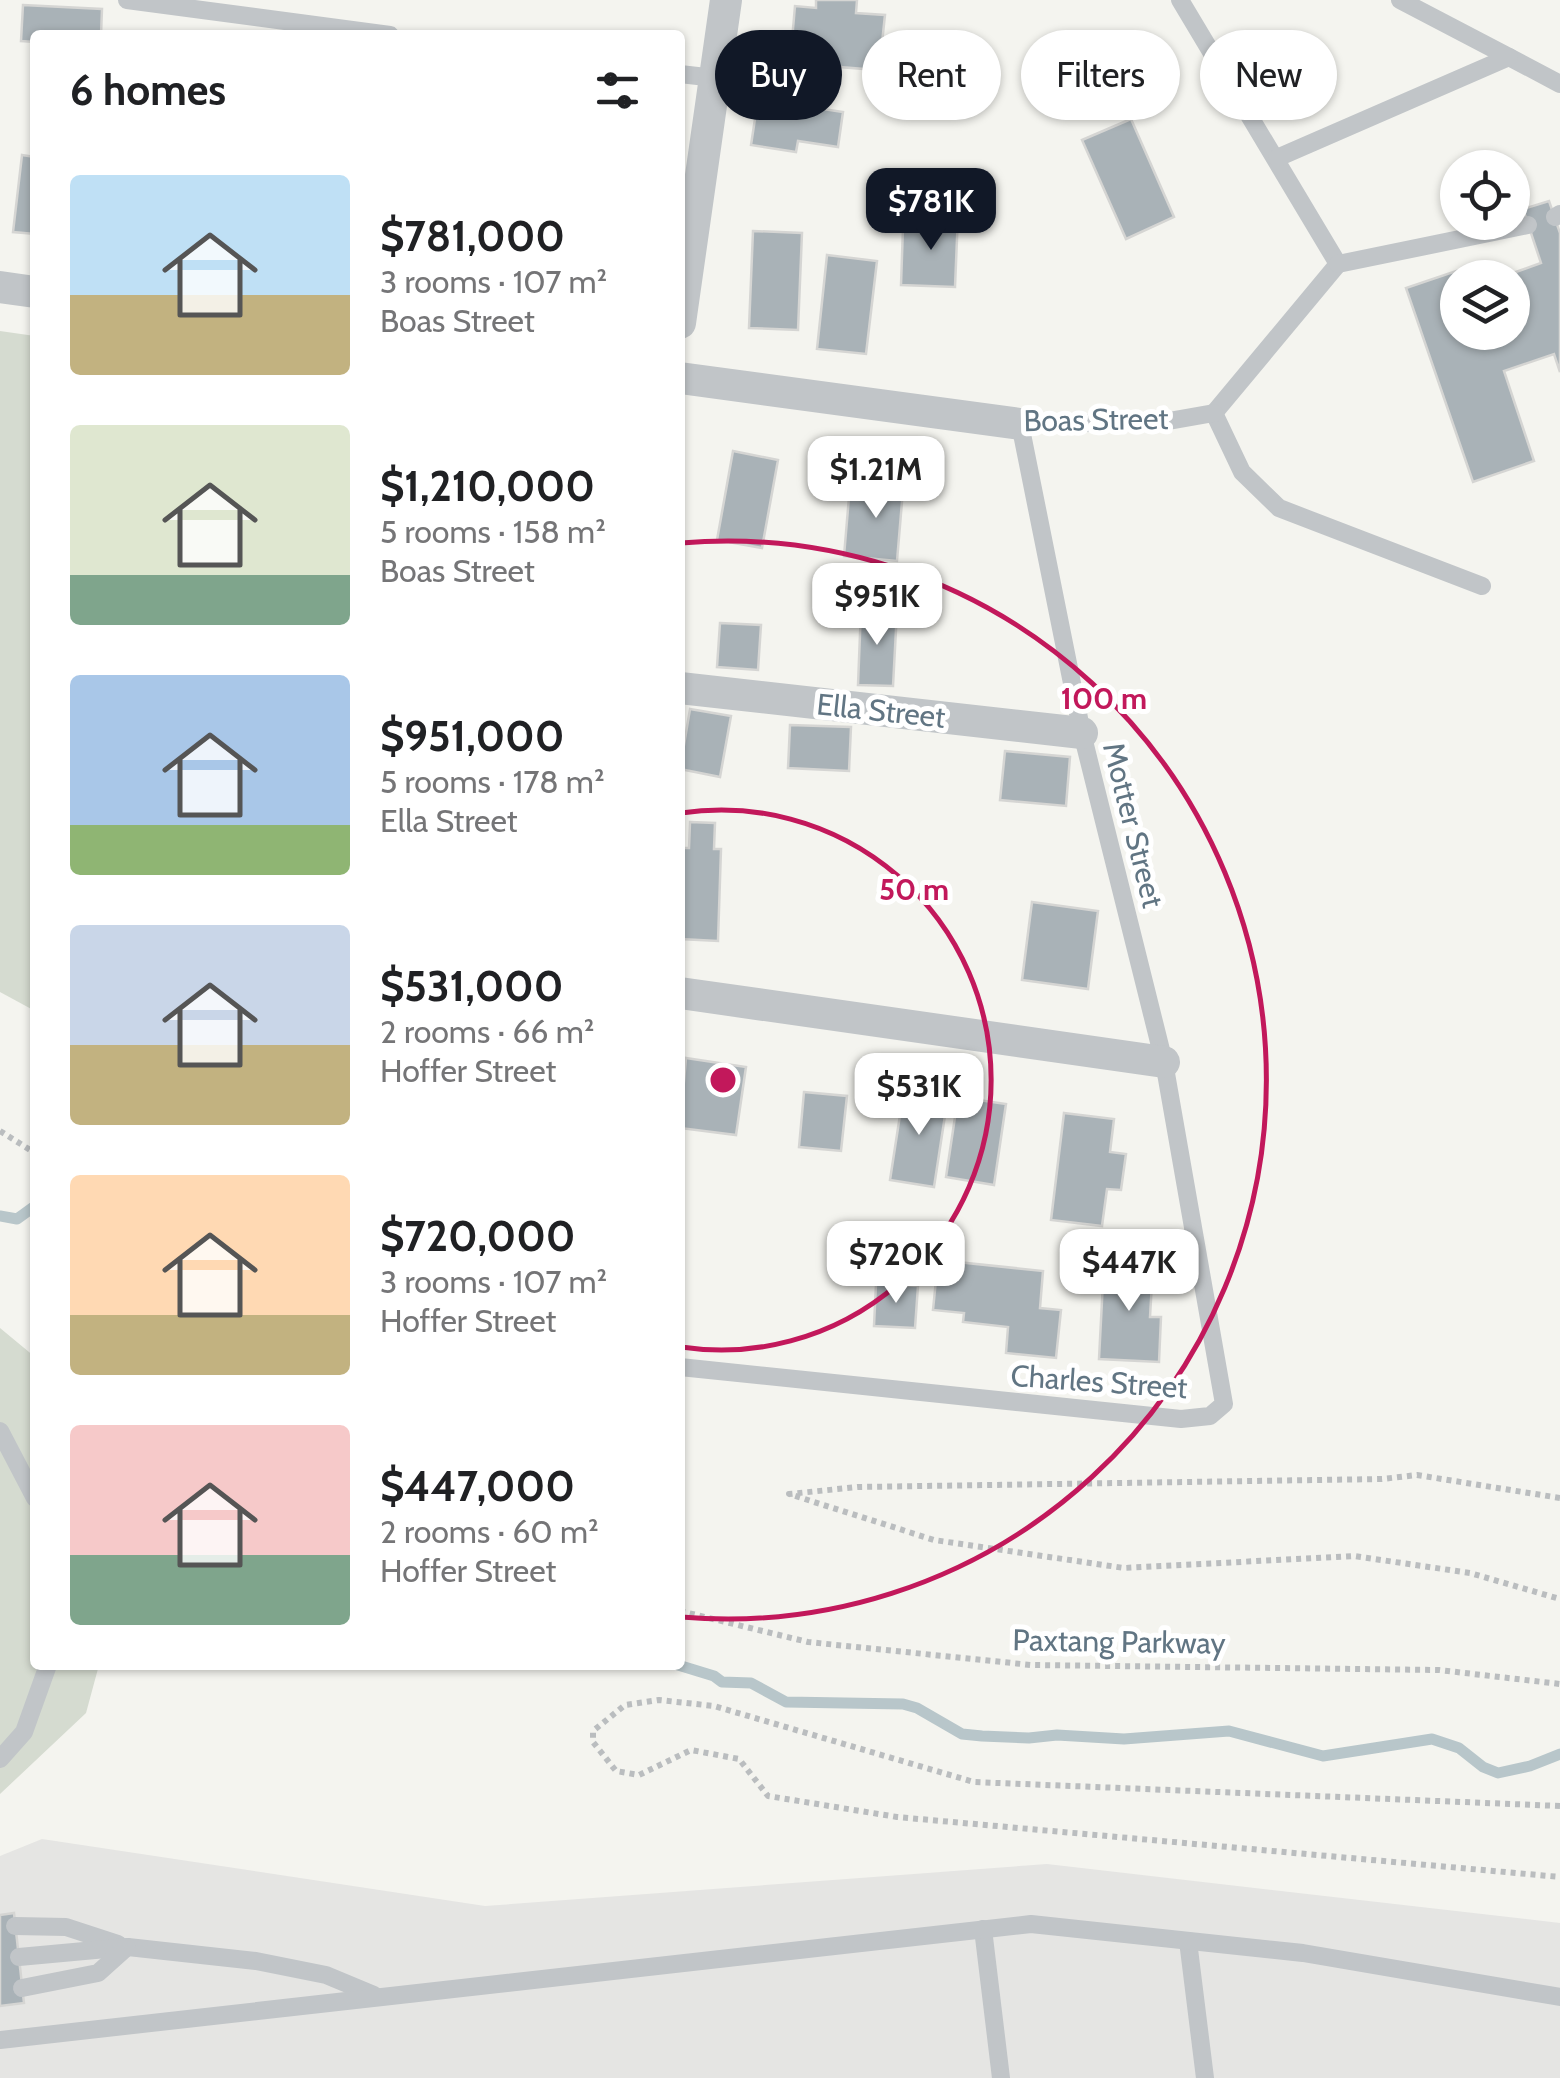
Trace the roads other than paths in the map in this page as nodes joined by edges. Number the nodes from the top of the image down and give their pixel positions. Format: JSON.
{"nodes":[{"id":1,"x":128,"y":0,"type":"edge"},
{"id":2,"x":726,"y":0,"type":"edge"},
{"id":3,"x":1180,"y":0,"type":"edge"},
{"id":4,"x":1400,"y":0,"type":"edge"},
{"id":5,"x":353,"y":30,"type":"edge"},
{"id":6,"x":722,"y":30,"type":"edge"},
{"id":7,"x":1509,"y":57,"type":"junction"},
{"id":8,"x":685,"y":75,"type":"edge"},
{"id":9,"x":715,"y":78,"type":"joint"},
{"id":10,"x":1560,"y":84,"type":"edge"},
{"id":11,"x":1277,"y":158,"type":"junction"},
{"id":12,"x":1458,"y":240,"type":"edge"},
{"id":13,"x":1338,"y":264,"type":"junction"},
{"id":14,"x":0,"y":287,"type":"edge"},
{"id":15,"x":685,"y":288,"type":"edge"},
{"id":16,"x":30,"y":291,"type":"edge"},
{"id":17,"x":685,"y":379,"type":"edge"},
{"id":18,"x":1214,"y":414,"type":"junction"},
{"id":19,"x":1020,"y":424,"type":"junction"},
{"id":20,"x":1482,"y":586,"type":"dead end"},
{"id":21,"x":685,"y":689,"type":"edge"},
{"id":22,"x":1082,"y":733,"type":"junction"},
{"id":23,"x":685,"y":994,"type":"edge"},
{"id":24,"x":1164,"y":1062,"type":"junction"},
{"id":25,"x":685,"y":1367,"type":"edge"},
{"id":26,"x":0,"y":1431,"type":"edge"},
{"id":27,"x":30,"y":1488,"type":"edge"},
{"id":28,"x":46,"y":1670,"type":"edge"},
{"id":29,"x":0,"y":1759,"type":"edge"},
{"id":30,"x":15,"y":1926,"type":"dead end"},
{"id":31,"x":983,"y":1929,"type":"junction"},
{"id":32,"x":1188,"y":1940,"type":"junction"},
{"id":33,"x":128,"y":1947,"type":"junction"},
{"id":34,"x":19,"y":1957,"type":"dead end"},
{"id":35,"x":22,"y":1988,"type":"dead end"},
{"id":36,"x":1560,"y":1997,"type":"edge"},
{"id":37,"x":379,"y":1998,"type":"junction"},
{"id":38,"x":0,"y":2040,"type":"edge"},
{"id":39,"x":1001,"y":2078,"type":"edge"},
{"id":40,"x":1205,"y":2078,"type":"edge"}],
"edges":[{"from":1,"to":5,"type":"lane"},
{"from":2,"to":6,"type":"street"},
{"from":3,"to":11,"type":"lane"},
{"from":4,"to":7,"type":"lane"},
{"from":7,"to":10,"type":"lane"},
{"from":7,"to":11,"type":"lane"},
{"from":8,"to":9,"type":"lane"},
{"from":9,"to":15,"type":"street"},
{"from":11,"to":13,"type":"lane"},
{"from":12,"to":13,"type":"lane"},
{"from":13,"to":18,"type":"lane"},
{"from":14,"to":16,"type":"street"},
{"from":17,"to":19,"type":"street","name":"Boas Street"},
{"from":18,"to":19,"type":"lane","name":"Boas Street"},
{"from":18,"to":20,"type":"lane"},
{"from":19,"to":22,"type":"lane","name":"Motter Street"},
{"from":21,"to":22,"type":"street","name":"Ella Street"},
{"from":22,"to":24,"type":"lane","name":"Motter Street"},
{"from":23,"to":24,"type":"street"},
{"from":24,"to":25,"type":"lane","name":"Charles Street"},
{"from":26,"to":27,"type":"lane"},
{"from":28,"to":29,"type":"lane"},
{"from":30,"to":33,"type":"lane"},
{"from":31,"to":32,"type":"lane"},
{"from":31,"to":37,"type":"lane"},
{"from":31,"to":39,"type":"lane"},
{"from":32,"to":36,"type":"lane"},
{"from":32,"to":40,"type":"lane"},
{"from":33,"to":34,"type":"lane"},
{"from":33,"to":35,"type":"lane"},
{"from":33,"to":37,"type":"lane"},
{"from":37,"to":38,"type":"lane"}]}
